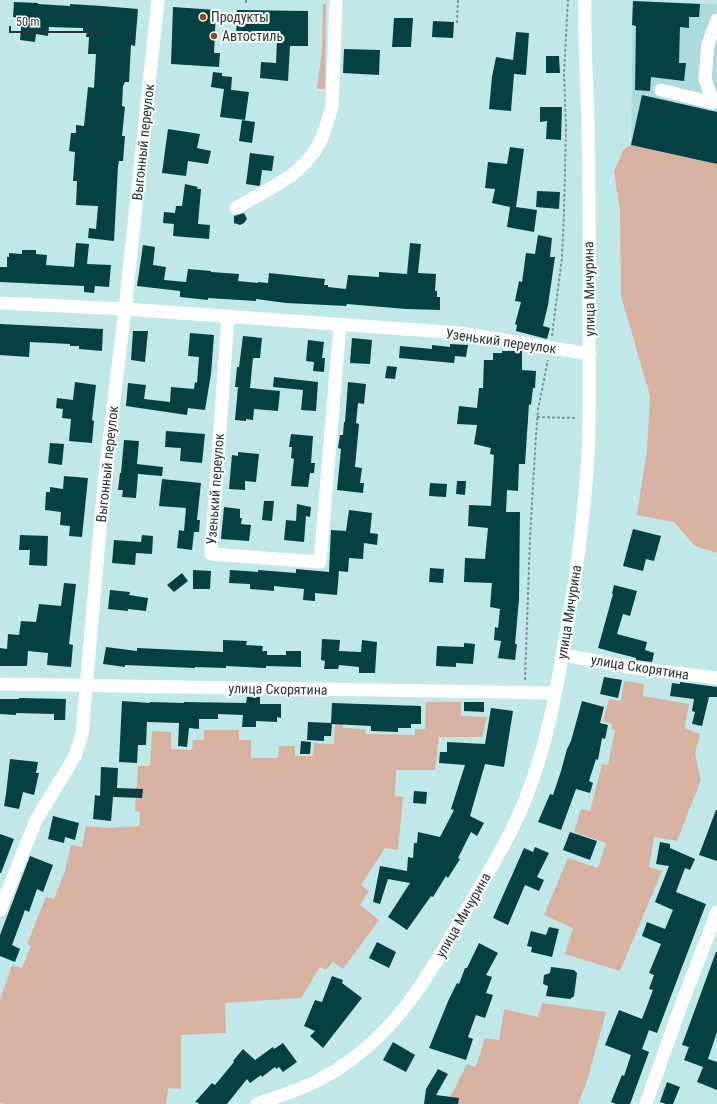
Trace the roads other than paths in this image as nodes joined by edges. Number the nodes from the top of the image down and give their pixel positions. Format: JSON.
{"nodes":[{"id":1,"x":158,"y":0,"type":"edge"},
{"id":2,"x":336,"y":0,"type":"edge"},
{"id":3,"x":585,"y":0,"type":"edge"},
{"id":4,"x":717,"y":20,"type":"edge"},
{"id":5,"x":661,"y":90,"type":"dead end"},
{"id":6,"x":715,"y":103,"type":"edge"},
{"id":7,"x":236,"y":208,"type":"dead end"},
{"id":8,"x":0,"y":303,"type":"edge"},
{"id":9,"x":125,"y":309,"type":"junction"},
{"id":10,"x":228,"y":316,"type":"junction"},
{"id":11,"x":340,"y":325,"type":"junction"},
{"id":12,"x":590,"y":354,"type":"junction"},
{"id":13,"x":563,"y":655,"type":"junction"},
{"id":14,"x":717,"y":678,"type":"edge"},
{"id":15,"x":0,"y":684,"type":"edge"},
{"id":16,"x":87,"y":686,"type":"junction"},
{"id":17,"x":555,"y":693,"type":"junction"},
{"id":18,"x":0,"y":910,"type":"edge"},
{"id":19,"x":717,"y":912,"type":"edge"},
{"id":20,"x":262,"y":1102,"type":"edge"},
{"id":21,"x":280,"y":1104,"type":"edge"},
{"id":22,"x":646,"y":1104,"type":"edge"}],
"edges":[{"from":1,"to":9,"type":"street","name":"Выгонный переулок"},
{"from":2,"to":7,"type":"street"},
{"from":3,"to":12,"type":"street","name":"улица Мичурина"},
{"from":4,"to":6,"type":"street"},
{"from":5,"to":6,"type":"street"},
{"from":8,"to":9,"type":"street","name":"Узенький переулок"},
{"from":9,"to":10,"type":"street","name":"Узенький переулок"},
{"from":9,"to":16,"type":"street","name":"Выгонный переулок"},
{"from":10,"to":11,"type":"street","name":"Узенький переулок"},
{"from":10,"to":11,"type":"street","name":"Узенький переулок"},
{"from":11,"to":12,"type":"street","name":"Узенький переулок"},
{"from":12,"to":13,"type":"street","name":"улица Мичурина"},
{"from":13,"to":14,"type":"street","name":"улица Скорятина"},
{"from":13,"to":17,"type":"street","name":"улица Мичурина"},
{"from":15,"to":16,"type":"street","name":"улица Скорятина"},
{"from":16,"to":17,"type":"street","name":"улица Скорятина"},
{"from":16,"to":18,"type":"street","name":"Выгонный переулок"},
{"from":17,"to":20,"type":"street","name":"улица Мичурина"},
{"from":19,"to":22,"type":"street"},
{"from":20,"to":21,"type":"street"}]}
